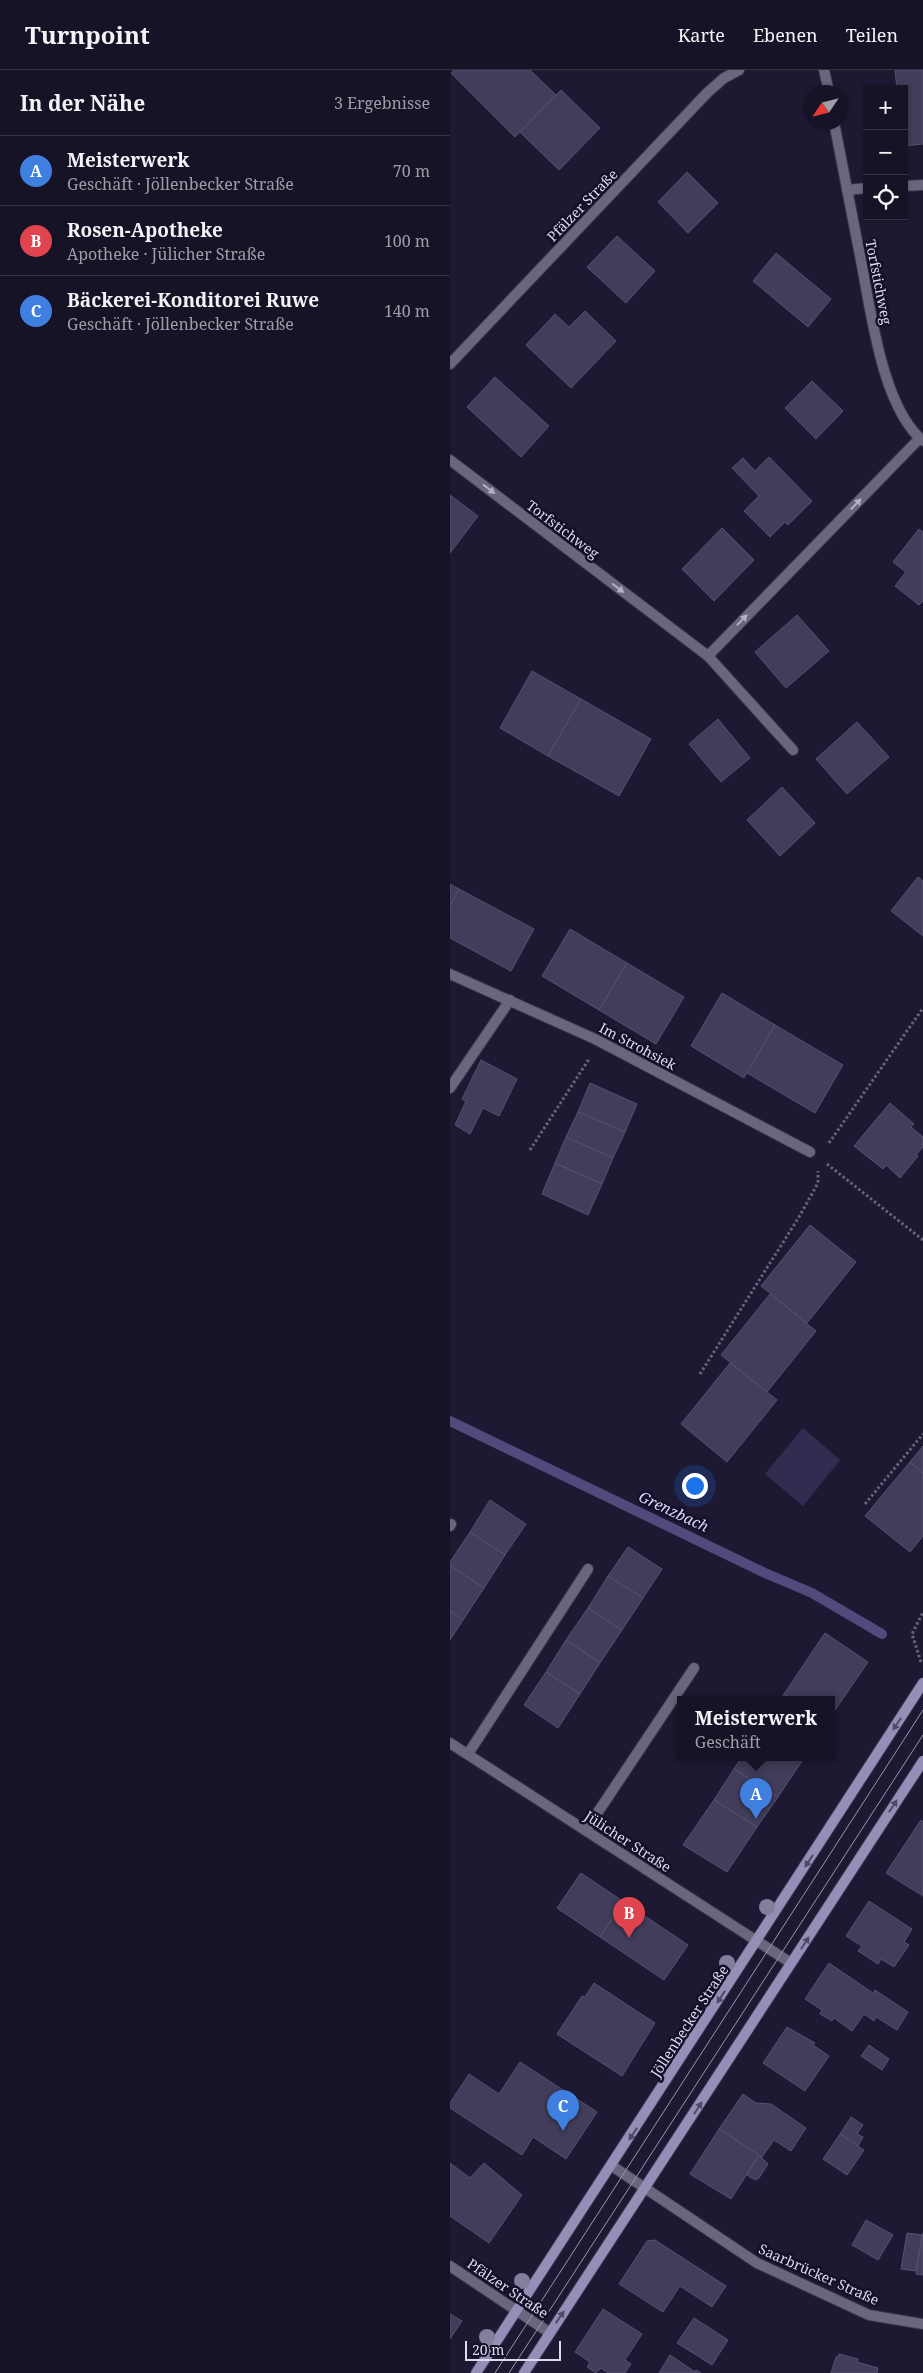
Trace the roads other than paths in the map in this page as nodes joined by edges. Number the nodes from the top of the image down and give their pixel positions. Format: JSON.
{"nodes":[{"id":1,"x":739,"y":70,"type":"edge"},
{"id":2,"x":824,"y":70,"type":"edge"},
{"id":3,"x":827,"y":85,"type":"edge"},
{"id":4,"x":836,"y":130,"type":"edge"},
{"id":5,"x":908,"y":186,"type":"edge"},
{"id":6,"x":923,"y":186,"type":"edge"},
{"id":7,"x":863,"y":188,"type":"edge"},
{"id":8,"x":847,"y":190,"type":"junction"},
{"id":9,"x":450,"y":364,"type":"edge"},
{"id":10,"x":921,"y":440,"type":"edge"},
{"id":11,"x":450,"y":460,"type":"edge"},
{"id":12,"x":708,"y":656,"type":"junction"},
{"id":13,"x":793,"y":750,"type":"dead end"},
{"id":14,"x":450,"y":974,"type":"edge"},
{"id":15,"x":510,"y":1000,"type":"junction"},
{"id":16,"x":450,"y":1088,"type":"edge"},
{"id":17,"x":814,"y":1155,"type":"road end"},
{"id":18,"x":588,"y":1569,"type":"dead end"},
{"id":19,"x":694,"y":1668,"type":"dead end"},
{"id":20,"x":923,"y":1683,"type":"edge"},
{"id":21,"x":450,"y":1743,"type":"edge"},
{"id":22,"x":468,"y":1754,"type":"junction"},
{"id":23,"x":923,"y":1761,"type":"edge"},
{"id":24,"x":586,"y":1830,"type":"junction"},
{"id":25,"x":758,"y":1941,"type":"junction"},
{"id":26,"x":791,"y":1964,"type":"junction"},
{"id":27,"x":612,"y":2166,"type":"junction"},
{"id":28,"x":646,"y":2189,"type":"junction"},
{"id":29,"x":450,"y":2266,"type":"edge"},
{"id":30,"x":517,"y":2312,"type":"junction"},
{"id":31,"x":923,"y":2324,"type":"edge"},
{"id":32,"x":550,"y":2333,"type":"junction"},
{"id":33,"x":476,"y":2373,"type":"edge"},
{"id":34,"x":524,"y":2373,"type":"edge"}],
"edges":[{"from":1,"to":9,"type":"street","name":"Pfälzer Straße"},
{"from":2,"to":3,"type":"street"},
{"from":4,"to":8,"type":"street","name":"Torfstichweg"},
{"from":5,"to":6,"type":"street"},
{"from":7,"to":8,"type":"street"},
{"from":8,"to":10,"type":"street","name":"Torfstichweg"},
{"from":12,"to":10,"type":"street","name":"Torfstichweg","one_way":true},
{"from":11,"to":12,"type":"street","name":"Torfstichweg","one_way":true},
{"from":12,"to":13,"type":"street","name":"Torfstichweg"},
{"from":14,"to":15,"type":"street","name":"Im Strohsiek"},
{"from":15,"to":16,"type":"street"},
{"from":15,"to":17,"type":"street","name":"Im Strohsiek"},
{"from":18,"to":22,"type":"street"},
{"from":19,"to":24,"type":"street"},
{"from":20,"to":25,"type":"main road","name":"Jöllenbecker Straße","one_way":true},
{"from":21,"to":22,"type":"street","name":"Jülicher Straße"},
{"from":22,"to":24,"type":"street","name":"Jülicher Straße"},
{"from":26,"to":23,"type":"main road","one_way":true},
{"from":24,"to":25,"type":"street","name":"Jülicher Straße"},
{"from":25,"to":26,"type":"street","name":"Jülicher Straße"},
{"from":25,"to":27,"type":"main road","name":"Jöllenbecker Straße","one_way":true},
{"from":28,"to":26,"type":"main road","one_way":true},
{"from":27,"to":28,"type":"street","name":"Saarbrücker Straße"},
{"from":27,"to":30,"type":"main road","name":"Jöllenbecker Straße"},
{"from":28,"to":31,"type":"street","name":"Saarbrücker Straße"},
{"from":32,"to":28,"type":"main road","one_way":true},
{"from":29,"to":30,"type":"street","name":"Pfälzer Straße"},
{"from":30,"to":32,"type":"street","name":"Pfälzer Straße"},
{"from":30,"to":33,"type":"main road","name":"Jöllenbecker Straße"},
{"from":32,"to":34,"type":"main road"}]}
